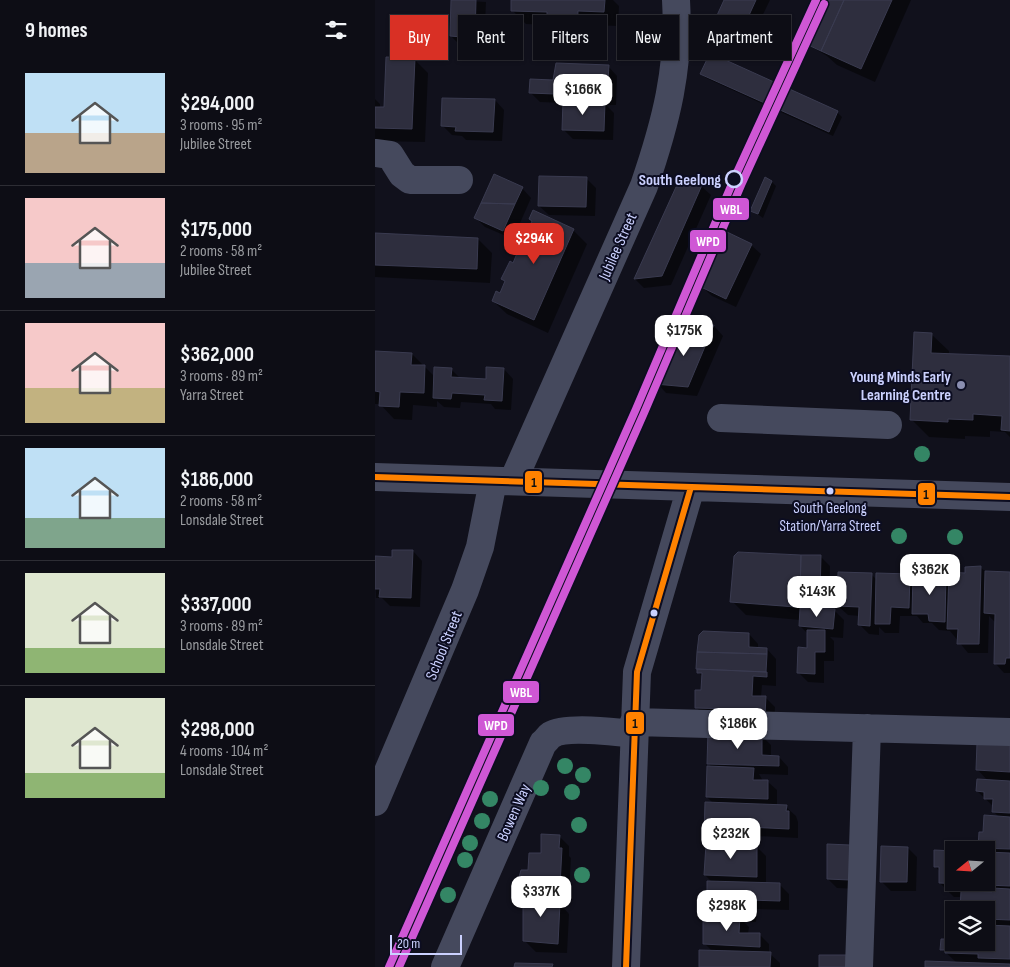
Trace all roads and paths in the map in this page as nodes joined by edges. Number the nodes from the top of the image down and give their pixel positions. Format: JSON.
{"nodes":[{"id":1,"x":676,"y":0,"type":"edge"},
{"id":2,"x":375,"y":153,"type":"edge"},
{"id":3,"x":459,"y":180,"type":"dead end"},
{"id":4,"x":721,"y":418,"type":"dead end"},
{"id":5,"x":888,"y":425,"type":"dead end"},
{"id":6,"x":375,"y":477,"type":"edge"},
{"id":7,"x":503,"y":481,"type":"junction"},
{"id":8,"x":691,"y":487,"type":"junction"},
{"id":9,"x":1010,"y":497,"type":"edge"},
{"id":10,"x":633,"y":728,"type":"junction"},
{"id":11,"x":867,"y":728,"type":"junction"},
{"id":12,"x":1010,"y":732,"type":"edge"},
{"id":13,"x":375,"y":802,"type":"edge"},
{"id":14,"x":445,"y":967,"type":"edge"},
{"id":15,"x":626,"y":967,"type":"edge"},
{"id":16,"x":859,"y":967,"type":"edge"}],
"edges":[{"from":1,"to":7,"type":"street","name":"Jubilee Street"},
{"from":2,"to":3,"type":"street"},
{"from":4,"to":5,"type":"street"},
{"from":6,"to":7,"type":"street"},
{"from":7,"to":8,"type":"street"},
{"from":7,"to":13,"type":"street","name":"School Street"},
{"from":8,"to":9,"type":"street"},
{"from":8,"to":10,"type":"street"},
{"from":10,"to":11,"type":"street","name":"Bowen Way"},
{"from":10,"to":14,"type":"street","name":"Bowen Way"},
{"from":10,"to":15,"type":"street"},
{"from":11,"to":12,"type":"street","name":"Bowen Way"},
{"from":11,"to":16,"type":"street"}]}
